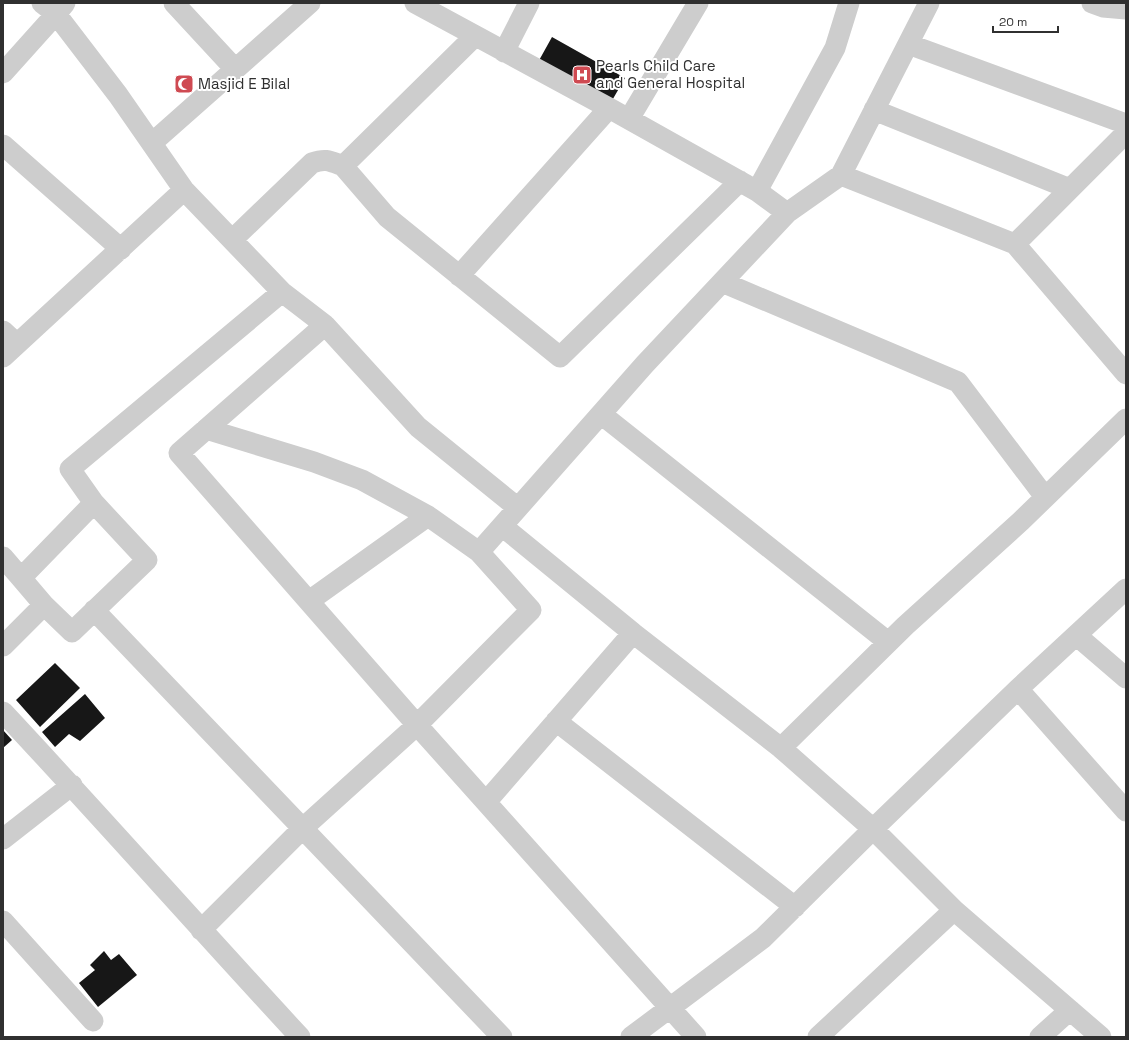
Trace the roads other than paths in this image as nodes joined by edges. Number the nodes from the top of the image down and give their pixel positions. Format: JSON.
{"nodes":[{"id":1,"x":174,"y":3,"type":"edge"},
{"id":2,"x":310,"y":3,"type":"edge"},
{"id":3,"x":415,"y":3,"type":"edge"},
{"id":4,"x":529,"y":3,"type":"edge"},
{"id":5,"x":698,"y":3,"type":"edge"},
{"id":6,"x":849,"y":3,"type":"edge"},
{"id":7,"x":929,"y":3,"type":"edge"},
{"id":8,"x":1092,"y":3,"type":"edge"},
{"id":9,"x":55,"y":7,"type":"edge"},
{"id":10,"x":1126,"y":10,"type":"edge"},
{"id":11,"x":475,"y":36,"type":"junction"},
{"id":12,"x":908,"y":44,"type":"junction"},
{"id":13,"x":504,"y":52,"type":"junction"},
{"id":14,"x":235,"y":69,"type":"junction"},
{"id":15,"x":3,"y":73,"type":"edge"},
{"id":16,"x":609,"y":108,"type":"junction"},
{"id":17,"x":874,"y":110,"type":"junction"},
{"id":18,"x":629,"y":119,"type":"junction"},
{"id":19,"x":1126,"y":124,"type":"edge"},
{"id":20,"x":1126,"y":133,"type":"edge"},
{"id":21,"x":152,"y":143,"type":"junction"},
{"id":22,"x":3,"y":145,"type":"edge"},
{"id":23,"x":343,"y":166,"type":"junction"},
{"id":24,"x":841,"y":175,"type":"junction"},
{"id":25,"x":748,"y":186,"type":"junction"},
{"id":26,"x":1070,"y":189,"type":"junction"},
{"id":27,"x":184,"y":190,"type":"junction"},
{"id":28,"x":787,"y":213,"type":"junction"},
{"id":29,"x":232,"y":240,"type":"junction"},
{"id":30,"x":1015,"y":244,"type":"junction"},
{"id":31,"x":121,"y":249,"type":"junction"},
{"id":32,"x":459,"y":276,"type":"junction"},
{"id":33,"x":722,"y":282,"type":"junction"},
{"id":34,"x":282,"y":292,"type":"junction"},
{"id":35,"x":325,"y":325,"type":"junction"},
{"id":36,"x":8,"y":344,"type":"edge"},
{"id":37,"x":1126,"y":374,"type":"edge"},
{"id":38,"x":601,"y":414,"type":"junction"},
{"id":39,"x":1126,"y":418,"type":"edge"},
{"id":40,"x":206,"y":429,"type":"junction"},
{"id":41,"x":1045,"y":497,"type":"junction"},
{"id":42,"x":94,"y":503,"type":"junction"},
{"id":43,"x":518,"y":508,"type":"junction"},
{"id":44,"x":428,"y":516,"type":"junction"},
{"id":45,"x":502,"y":526,"type":"junction"},
{"id":46,"x":479,"y":552,"type":"junction"},
{"id":47,"x":3,"y":557,"type":"edge"},
{"id":48,"x":21,"y":578,"type":"junction"},
{"id":49,"x":1126,"y":589,"type":"edge"},
{"id":50,"x":310,"y":602,"type":"junction"},
{"id":51,"x":44,"y":605,"type":"junction"},
{"id":52,"x":94,"y":610,"type":"junction"},
{"id":53,"x":633,"y":633,"type":"junction"},
{"id":54,"x":1076,"y":635,"type":"junction"},
{"id":55,"x":888,"y":642,"type":"junction"},
{"id":56,"x":3,"y":646,"type":"edge"},
{"id":57,"x":1126,"y":678,"type":"edge"},
{"id":58,"x":1018,"y":689,"type":"junction"},
{"id":59,"x":3,"y":712,"type":"edge"},
{"id":60,"x":556,"y":721,"type":"junction"},
{"id":61,"x":417,"y":725,"type":"junction"},
{"id":62,"x":781,"y":748,"type":"junction"},
{"id":63,"x":72,"y":785,"type":"junction"},
{"id":64,"x":486,"y":802,"type":"junction"},
{"id":65,"x":1126,"y":811,"type":"edge"},
{"id":66,"x":303,"y":828,"type":"junction"},
{"id":67,"x":873,"y":829,"type":"junction"},
{"id":68,"x":3,"y":839,"type":"edge"},
{"id":69,"x":795,"y":907,"type":"junction"},
{"id":70,"x":954,"y":910,"type":"junction"},
{"id":71,"x":3,"y":921,"type":"edge"},
{"id":72,"x":201,"y":930,"type":"junction"},
{"id":73,"x":670,"y":1008,"type":"junction"},
{"id":74,"x":1070,"y":1010,"type":"junction"},
{"id":75,"x":93,"y":1021,"type":"dead end"},
{"id":76,"x":300,"y":1037,"type":"edge"},
{"id":77,"x":502,"y":1037,"type":"edge"},
{"id":78,"x":632,"y":1037,"type":"edge"},
{"id":79,"x":696,"y":1037,"type":"edge"},
{"id":80,"x":818,"y":1037,"type":"edge"},
{"id":81,"x":1040,"y":1037,"type":"edge"},
{"id":82,"x":1101,"y":1037,"type":"edge"}],
"edges":[{"from":1,"to":14,"type":"street"},
{"from":2,"to":14,"type":"street"},
{"from":3,"to":11,"type":"street"},
{"from":4,"to":13,"type":"street"},
{"from":5,"to":18,"type":"street"},
{"from":6,"to":25,"type":"street"},
{"from":7,"to":12,"type":"street"},
{"from":8,"to":10,"type":"street"},
{"from":9,"to":15,"type":"street"},
{"from":9,"to":21,"type":"street"},
{"from":11,"to":13,"type":"street"},
{"from":11,"to":23,"type":"street"},
{"from":12,"to":17,"type":"street"},
{"from":12,"to":19,"type":"street"},
{"from":13,"to":16,"type":"street"},
{"from":14,"to":21,"type":"street"},
{"from":16,"to":18,"type":"street"},
{"from":16,"to":32,"type":"street"},
{"from":17,"to":24,"type":"street"},
{"from":17,"to":26,"type":"street"},
{"from":18,"to":25,"type":"street"},
{"from":20,"to":26,"type":"street"},
{"from":21,"to":27,"type":"street"},
{"from":22,"to":31,"type":"street"},
{"from":23,"to":29,"type":"street"},
{"from":23,"to":32,"type":"street"},
{"from":24,"to":28,"type":"street"},
{"from":24,"to":30,"type":"street"},
{"from":25,"to":28,"type":"street"},
{"from":25,"to":32,"type":"street"},
{"from":26,"to":30,"type":"street"},
{"from":27,"to":29,"type":"street"},
{"from":27,"to":31,"type":"street"},
{"from":28,"to":33,"type":"street"},
{"from":29,"to":34,"type":"street"},
{"from":30,"to":37,"type":"street"},
{"from":31,"to":36,"type":"street"},
{"from":33,"to":38,"type":"street"},
{"from":33,"to":41,"type":"street"},
{"from":34,"to":35,"type":"street"},
{"from":34,"to":42,"type":"street"},
{"from":35,"to":40,"type":"street"},
{"from":35,"to":43,"type":"street"},
{"from":38,"to":43,"type":"street"},
{"from":38,"to":55,"type":"street"},
{"from":39,"to":41,"type":"street"},
{"from":40,"to":44,"type":"street"},
{"from":40,"to":50,"type":"street"},
{"from":41,"to":55,"type":"street"},
{"from":42,"to":48,"type":"street"},
{"from":42,"to":52,"type":"street"},
{"from":43,"to":45,"type":"street"},
{"from":44,"to":46,"type":"street"},
{"from":44,"to":50,"type":"street"},
{"from":45,"to":46,"type":"street"},
{"from":45,"to":53,"type":"street"},
{"from":46,"to":61,"type":"street"},
{"from":47,"to":48,"type":"street"},
{"from":48,"to":51,"type":"street"},
{"from":49,"to":54,"type":"street"},
{"from":50,"to":61,"type":"street"},
{"from":51,"to":52,"type":"street"},
{"from":51,"to":56,"type":"street"},
{"from":52,"to":66,"type":"street"},
{"from":53,"to":60,"type":"street"},
{"from":53,"to":62,"type":"street"},
{"from":54,"to":57,"type":"street"},
{"from":54,"to":58,"type":"street"},
{"from":55,"to":62,"type":"street"},
{"from":58,"to":65,"type":"street"},
{"from":58,"to":67,"type":"street"},
{"from":59,"to":63,"type":"street"},
{"from":60,"to":64,"type":"street"},
{"from":60,"to":69,"type":"street"},
{"from":61,"to":64,"type":"street"},
{"from":61,"to":66,"type":"street"},
{"from":62,"to":67,"type":"street"},
{"from":63,"to":68,"type":"street"},
{"from":63,"to":72,"type":"street"},
{"from":64,"to":73,"type":"street"},
{"from":66,"to":72,"type":"street"},
{"from":66,"to":77,"type":"street"},
{"from":67,"to":69,"type":"street"},
{"from":67,"to":70,"type":"street"},
{"from":69,"to":73,"type":"street"},
{"from":70,"to":74,"type":"street"},
{"from":70,"to":80,"type":"street"},
{"from":71,"to":75,"type":"street"},
{"from":72,"to":76,"type":"street"},
{"from":73,"to":78,"type":"street"},
{"from":73,"to":79,"type":"street"},
{"from":74,"to":81,"type":"street"},
{"from":74,"to":82,"type":"street"}]}
